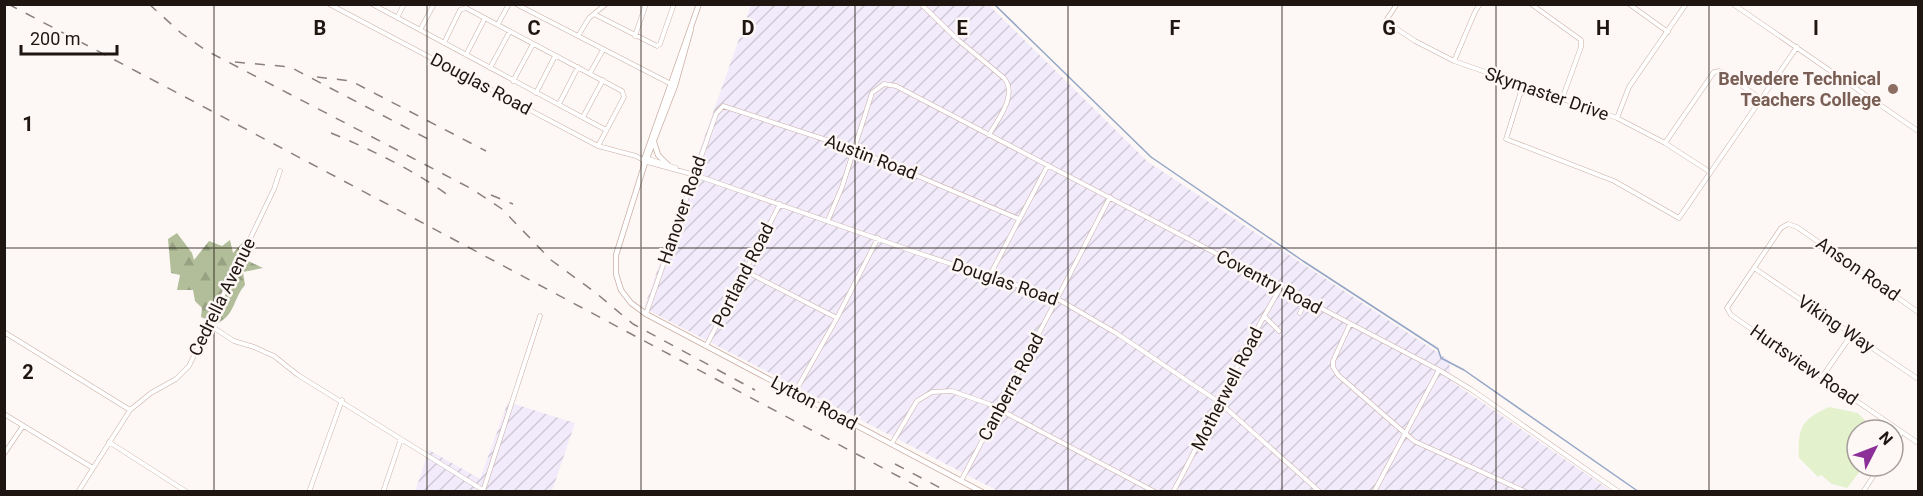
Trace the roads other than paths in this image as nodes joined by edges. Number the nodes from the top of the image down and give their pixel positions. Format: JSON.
{"nodes":[{"id":1,"x":330,"y":4,"type":"edge"},
{"id":2,"x":372,"y":4,"type":"edge"},
{"id":3,"x":404,"y":4,"type":"edge"},
{"id":4,"x":434,"y":4,"type":"edge"},
{"id":5,"x":508,"y":4,"type":"edge"},
{"id":6,"x":516,"y":4,"type":"edge"},
{"id":7,"x":606,"y":4,"type":"edge"},
{"id":8,"x":646,"y":4,"type":"edge"},
{"id":9,"x":674,"y":4,"type":"edge"},
{"id":10,"x":699,"y":4,"type":"edge"},
{"id":11,"x":921,"y":4,"type":"edge"},
{"id":12,"x":1396,"y":4,"type":"edge"},
{"id":13,"x":1480,"y":4,"type":"edge"},
{"id":14,"x":1531,"y":4,"type":"edge"},
{"id":15,"x":1629,"y":4,"type":"edge"},
{"id":16,"x":1686,"y":4,"type":"edge"},
{"id":17,"x":1733,"y":4,"type":"edge"},
{"id":18,"x":594,"y":14,"type":"junction"},
{"id":19,"x":397,"y":18,"type":"junction"},
{"id":20,"x":486,"y":18,"type":"junction"},
{"id":21,"x":498,"y":24,"type":"junction"},
{"id":22,"x":420,"y":30,"type":"junction"},
{"id":23,"x":510,"y":31,"type":"junction"},
{"id":24,"x":1668,"y":32,"type":"junction"},
{"id":25,"x":578,"y":36,"type":"junction"},
{"id":26,"x":635,"y":36,"type":"junction"},
{"id":27,"x":444,"y":43,"type":"junction"},
{"id":28,"x":533,"y":44,"type":"junction"},
{"id":29,"x":1797,"y":47,"type":"junction"},
{"id":30,"x":603,"y":50,"type":"junction"},
{"id":31,"x":466,"y":55,"type":"junction"},
{"id":32,"x":555,"y":56,"type":"junction"},
{"id":33,"x":1454,"y":61,"type":"junction"},
{"id":34,"x":490,"y":68,"type":"junction"},
{"id":35,"x":578,"y":68,"type":"junction"},
{"id":36,"x":590,"y":74,"type":"junction"},
{"id":37,"x":603,"y":80,"type":"junction"},
{"id":38,"x":513,"y":81,"type":"junction"},
{"id":39,"x":673,"y":85,"type":"junction"},
{"id":40,"x":1523,"y":86,"type":"junction"},
{"id":41,"x":536,"y":93,"type":"junction"},
{"id":42,"x":1562,"y":99,"type":"junction"},
{"id":43,"x":1761,"y":99,"type":"junction"},
{"id":44,"x":559,"y":104,"type":"junction"},
{"id":45,"x":720,"y":108,"type":"joint"},
{"id":46,"x":583,"y":117,"type":"junction"},
{"id":47,"x":1617,"y":118,"type":"junction"},
{"id":48,"x":606,"y":130,"type":"junction"},
{"id":49,"x":1918,"y":131,"type":"edge"},
{"id":50,"x":989,"y":135,"type":"junction"},
{"id":51,"x":654,"y":142,"type":"junction"},
{"id":52,"x":1665,"y":143,"type":"junction"},
{"id":53,"x":598,"y":146,"type":"junction"},
{"id":54,"x":855,"y":148,"type":"junction"},
{"id":55,"x":645,"y":161,"type":"junction"},
{"id":56,"x":668,"y":165,"type":"junction"},
{"id":57,"x":1048,"y":165,"type":"junction"},
{"id":58,"x":679,"y":170,"type":"junction"},
{"id":59,"x":280,"y":171,"type":"dead end"},
{"id":60,"x":1710,"y":171,"type":"junction"},
{"id":61,"x":695,"y":175,"type":"junction"},
{"id":62,"x":1110,"y":196,"type":"junction"},
{"id":63,"x":780,"y":204,"type":"junction"},
{"id":64,"x":1019,"y":219,"type":"junction"},
{"id":65,"x":828,"y":220,"type":"junction"},
{"id":66,"x":878,"y":238,"type":"junction"},
{"id":67,"x":1754,"y":268,"type":"junction"},
{"id":68,"x":745,"y":271,"type":"junction"},
{"id":69,"x":990,"y":275,"type":"junction"},
{"id":70,"x":1281,"y":287,"type":"junction"},
{"id":71,"x":1056,"y":298,"type":"junction"},
{"id":72,"x":1306,"y":301,"type":"junction"},
{"id":73,"x":1918,"y":312,"type":"edge"},
{"id":74,"x":1300,"y":313,"type":"dead end"},
{"id":75,"x":646,"y":314,"type":"junction"},
{"id":76,"x":540,"y":316,"type":"dead end"},
{"id":77,"x":1264,"y":316,"type":"junction"},
{"id":78,"x":837,"y":318,"type":"junction"},
{"id":79,"x":208,"y":324,"type":"junction"},
{"id":80,"x":1350,"y":324,"type":"junction"},
{"id":81,"x":1279,"y":331,"type":"dead end"},
{"id":82,"x":4,"y":332,"type":"edge"},
{"id":83,"x":1852,"y":334,"type":"junction"},
{"id":84,"x":706,"y":346,"type":"junction"},
{"id":85,"x":1439,"y":370,"type":"junction"},
{"id":86,"x":1822,"y":377,"type":"junction"},
{"id":87,"x":1918,"y":379,"type":"edge"},
{"id":88,"x":795,"y":392,"type":"junction"},
{"id":89,"x":342,"y":400,"type":"junction"},
{"id":90,"x":1219,"y":402,"type":"junction"},
{"id":91,"x":999,"y":409,"type":"junction"},
{"id":92,"x":130,"y":410,"type":"junction"},
{"id":93,"x":4,"y":414,"type":"edge"},
{"id":94,"x":1882,"y":418,"type":"edge"},
{"id":95,"x":23,"y":426,"type":"junction"},
{"id":96,"x":1406,"y":434,"type":"junction"},
{"id":97,"x":1905,"y":434,"type":"edge"},
{"id":98,"x":401,"y":440,"type":"junction"},
{"id":99,"x":109,"y":442,"type":"junction"},
{"id":100,"x":892,"y":443,"type":"junction"},
{"id":101,"x":1918,"y":443,"type":"edge"},
{"id":102,"x":4,"y":454,"type":"edge"},
{"id":103,"x":93,"y":468,"type":"junction"},
{"id":104,"x":1872,"y":478,"type":"edge"},
{"id":105,"x":961,"y":481,"type":"junction"},
{"id":106,"x":175,"y":485,"type":"junction"},
{"id":107,"x":483,"y":491,"type":"edge"},
{"id":108,"x":78,"y":492,"type":"edge"},
{"id":109,"x":173,"y":492,"type":"edge"},
{"id":110,"x":187,"y":492,"type":"edge"},
{"id":111,"x":309,"y":492,"type":"edge"},
{"id":112,"x":383,"y":492,"type":"edge"},
{"id":113,"x":982,"y":492,"type":"edge"},
{"id":114,"x":1155,"y":492,"type":"edge"},
{"id":115,"x":1173,"y":492,"type":"edge"},
{"id":116,"x":1320,"y":492,"type":"edge"},
{"id":117,"x":1374,"y":492,"type":"edge"},
{"id":118,"x":1526,"y":492,"type":"edge"},
{"id":119,"x":1619,"y":492,"type":"edge"},
{"id":120,"x":1863,"y":492,"type":"edge"}],
"edges":[{"from":1,"to":53,"type":"street","name":"Douglas Road"},
{"from":2,"to":19,"type":"street"},
{"from":3,"to":19,"type":"street"},
{"from":4,"to":22,"type":"street"},
{"from":5,"to":21,"type":"street"},
{"from":6,"to":25,"type":"street"},
{"from":7,"to":18,"type":"street"},
{"from":8,"to":26,"type":"street"},
{"from":9,"to":26,"type":"street"},
{"from":10,"to":39,"type":"main road"},
{"from":11,"to":50,"type":"street"},
{"from":12,"to":33,"type":"street","name":"Skymaster Drive"},
{"from":13,"to":33,"type":"street"},
{"from":14,"to":42,"type":"street"},
{"from":15,"to":24,"type":"street"},
{"from":16,"to":24,"type":"street"},
{"from":17,"to":29,"type":"street"},
{"from":18,"to":25,"type":"street"},
{"from":18,"to":26,"type":"street"},
{"from":19,"to":22,"type":"street"},
{"from":20,"to":21,"type":"street"},
{"from":20,"to":27,"type":"street"},
{"from":20,"to":31,"type":"street"},
{"from":21,"to":23,"type":"street"},
{"from":22,"to":27,"type":"street"},
{"from":23,"to":28,"type":"street"},
{"from":23,"to":34,"type":"street"},
{"from":24,"to":47,"type":"street"},
{"from":25,"to":30,"type":"street"},
{"from":27,"to":31,"type":"street"},
{"from":28,"to":32,"type":"street"},
{"from":28,"to":38,"type":"street"},
{"from":29,"to":43,"type":"street"},
{"from":29,"to":49,"type":"street"},
{"from":30,"to":36,"type":"street"},
{"from":30,"to":39,"type":"street"},
{"from":31,"to":34,"type":"street"},
{"from":32,"to":35,"type":"street"},
{"from":32,"to":41,"type":"street"},
{"from":33,"to":40,"type":"street","name":"Skymaster Drive"},
{"from":34,"to":38,"type":"street"},
{"from":35,"to":36,"type":"street"},
{"from":35,"to":44,"type":"street"},
{"from":36,"to":37,"type":"street"},
{"from":37,"to":46,"type":"street"},
{"from":37,"to":48,"type":"street"},
{"from":38,"to":41,"type":"street"},
{"from":39,"to":51,"type":"main road"},
{"from":39,"to":55,"type":"main road"},
{"from":40,"to":42,"type":"street","name":"Skymaster Drive"},
{"from":40,"to":60,"type":"street"},
{"from":41,"to":44,"type":"street"},
{"from":42,"to":47,"type":"street","name":"Skymaster Drive"},
{"from":43,"to":52,"type":"street"},
{"from":43,"to":60,"type":"street"},
{"from":44,"to":46,"type":"street"},
{"from":45,"to":54,"type":"street","name":"Austin Road"},
{"from":45,"to":61,"type":"street","name":"Hanover Road"},
{"from":46,"to":48,"type":"street"},
{"from":47,"to":52,"type":"street","name":"Skymaster Drive"},
{"from":48,"to":53,"type":"street"},
{"from":50,"to":54,"type":"street","name":"Coventry Road"},
{"from":50,"to":57,"type":"street","name":"Coventry Road"},
{"from":51,"to":55,"type":"main road"},
{"from":51,"to":56,"type":"main road"},
{"from":52,"to":60,"type":"street","name":"Skymaster Drive"},
{"from":53,"to":55,"type":"street","name":"Douglas Road"},
{"from":54,"to":64,"type":"street","name":"Austin Road"},
{"from":54,"to":65,"type":"street"},
{"from":55,"to":56,"type":"street","name":"Douglas Road"},
{"from":55,"to":58,"type":"street","name":"Douglas Road"},
{"from":55,"to":75,"type":"main road","name":"Lytton Road"},
{"from":56,"to":58,"type":"street","name":"Douglas Road"},
{"from":57,"to":62,"type":"street","name":"Coventry Road"},
{"from":57,"to":64,"type":"street"},
{"from":58,"to":61,"type":"street","name":"Douglas Road"},
{"from":59,"to":79,"type":"street","name":"Cedrella Avenue"},
{"from":61,"to":63,"type":"street","name":"Douglas Road"},
{"from":61,"to":75,"type":"street","name":"Hanover Road"},
{"from":62,"to":70,"type":"street","name":"Coventry Road"},
{"from":62,"to":71,"type":"street","name":"Canberra Road"},
{"from":63,"to":65,"type":"street","name":"Douglas Road"},
{"from":63,"to":68,"type":"street","name":"Portland Road"},
{"from":64,"to":69,"type":"street"},
{"from":65,"to":66,"type":"street","name":"Douglas Road"},
{"from":66,"to":69,"type":"street","name":"Douglas Road"},
{"from":66,"to":78,"type":"street"},
{"from":67,"to":73,"type":"street","name":"Anson Road"},
{"from":67,"to":83,"type":"street","name":"Viking Way"},
{"from":67,"to":86,"type":"street","name":"Hurtsview Road"},
{"from":68,"to":78,"type":"street"},
{"from":68,"to":84,"type":"street","name":"Portland Road"},
{"from":69,"to":71,"type":"street","name":"Douglas Road"},
{"from":70,"to":72,"type":"street","name":"Coventry Road"},
{"from":70,"to":77,"type":"street","name":"Motherwell Road"},
{"from":71,"to":90,"type":"street","name":"Douglas Road"},
{"from":71,"to":91,"type":"street","name":"Canberra Road"},
{"from":72,"to":74,"type":"street"},
{"from":72,"to":80,"type":"street","name":"Coventry Road"},
{"from":75,"to":84,"type":"main road","name":"Lytton Road"},
{"from":76,"to":107,"type":"street"},
{"from":77,"to":81,"type":"street"},
{"from":77,"to":90,"type":"street","name":"Motherwell Road"},
{"from":78,"to":88,"type":"street"},
{"from":79,"to":89,"type":"street"},
{"from":79,"to":92,"type":"street","name":"Cedrella Avenue"},
{"from":80,"to":85,"type":"street","name":"Coventry Road"},
{"from":80,"to":96,"type":"street"},
{"from":82,"to":92,"type":"street"},
{"from":83,"to":86,"type":"street"},
{"from":83,"to":87,"type":"street","name":"Viking Way"},
{"from":84,"to":88,"type":"main road","name":"Lytton Road"},
{"from":85,"to":96,"type":"street"},
{"from":85,"to":119,"type":"street","name":"Coventry Road"},
{"from":86,"to":94,"type":"street","name":"Hurtsview Road"},
{"from":88,"to":100,"type":"main road","name":"Lytton Road"},
{"from":89,"to":98,"type":"street"},
{"from":89,"to":111,"type":"street"},
{"from":90,"to":115,"type":"street","name":"Motherwell Road"},
{"from":90,"to":116,"type":"street","name":"Douglas Road"},
{"from":91,"to":100,"type":"street"},
{"from":91,"to":105,"type":"street","name":"Canberra Road"},
{"from":91,"to":114,"type":"street"},
{"from":92,"to":99,"type":"street","name":"Cedrella Avenue"},
{"from":93,"to":95,"type":"street"},
{"from":95,"to":102,"type":"street"},
{"from":95,"to":103,"type":"street"},
{"from":96,"to":117,"type":"street"},
{"from":96,"to":118,"type":"street"},
{"from":97,"to":101,"type":"street","name":"Hurtsview Road"},
{"from":98,"to":107,"type":"street"},
{"from":98,"to":112,"type":"street"},
{"from":99,"to":103,"type":"street","name":"Cedrella Avenue"},
{"from":99,"to":106,"type":"street"},
{"from":100,"to":105,"type":"main road","name":"Lytton Road"},
{"from":103,"to":108,"type":"street","name":"Cedrella Avenue"},
{"from":104,"to":120,"type":"street"},
{"from":105,"to":113,"type":"main road","name":"Lytton Road"},
{"from":106,"to":109,"type":"street"},
{"from":106,"to":110,"type":"street"}]}
